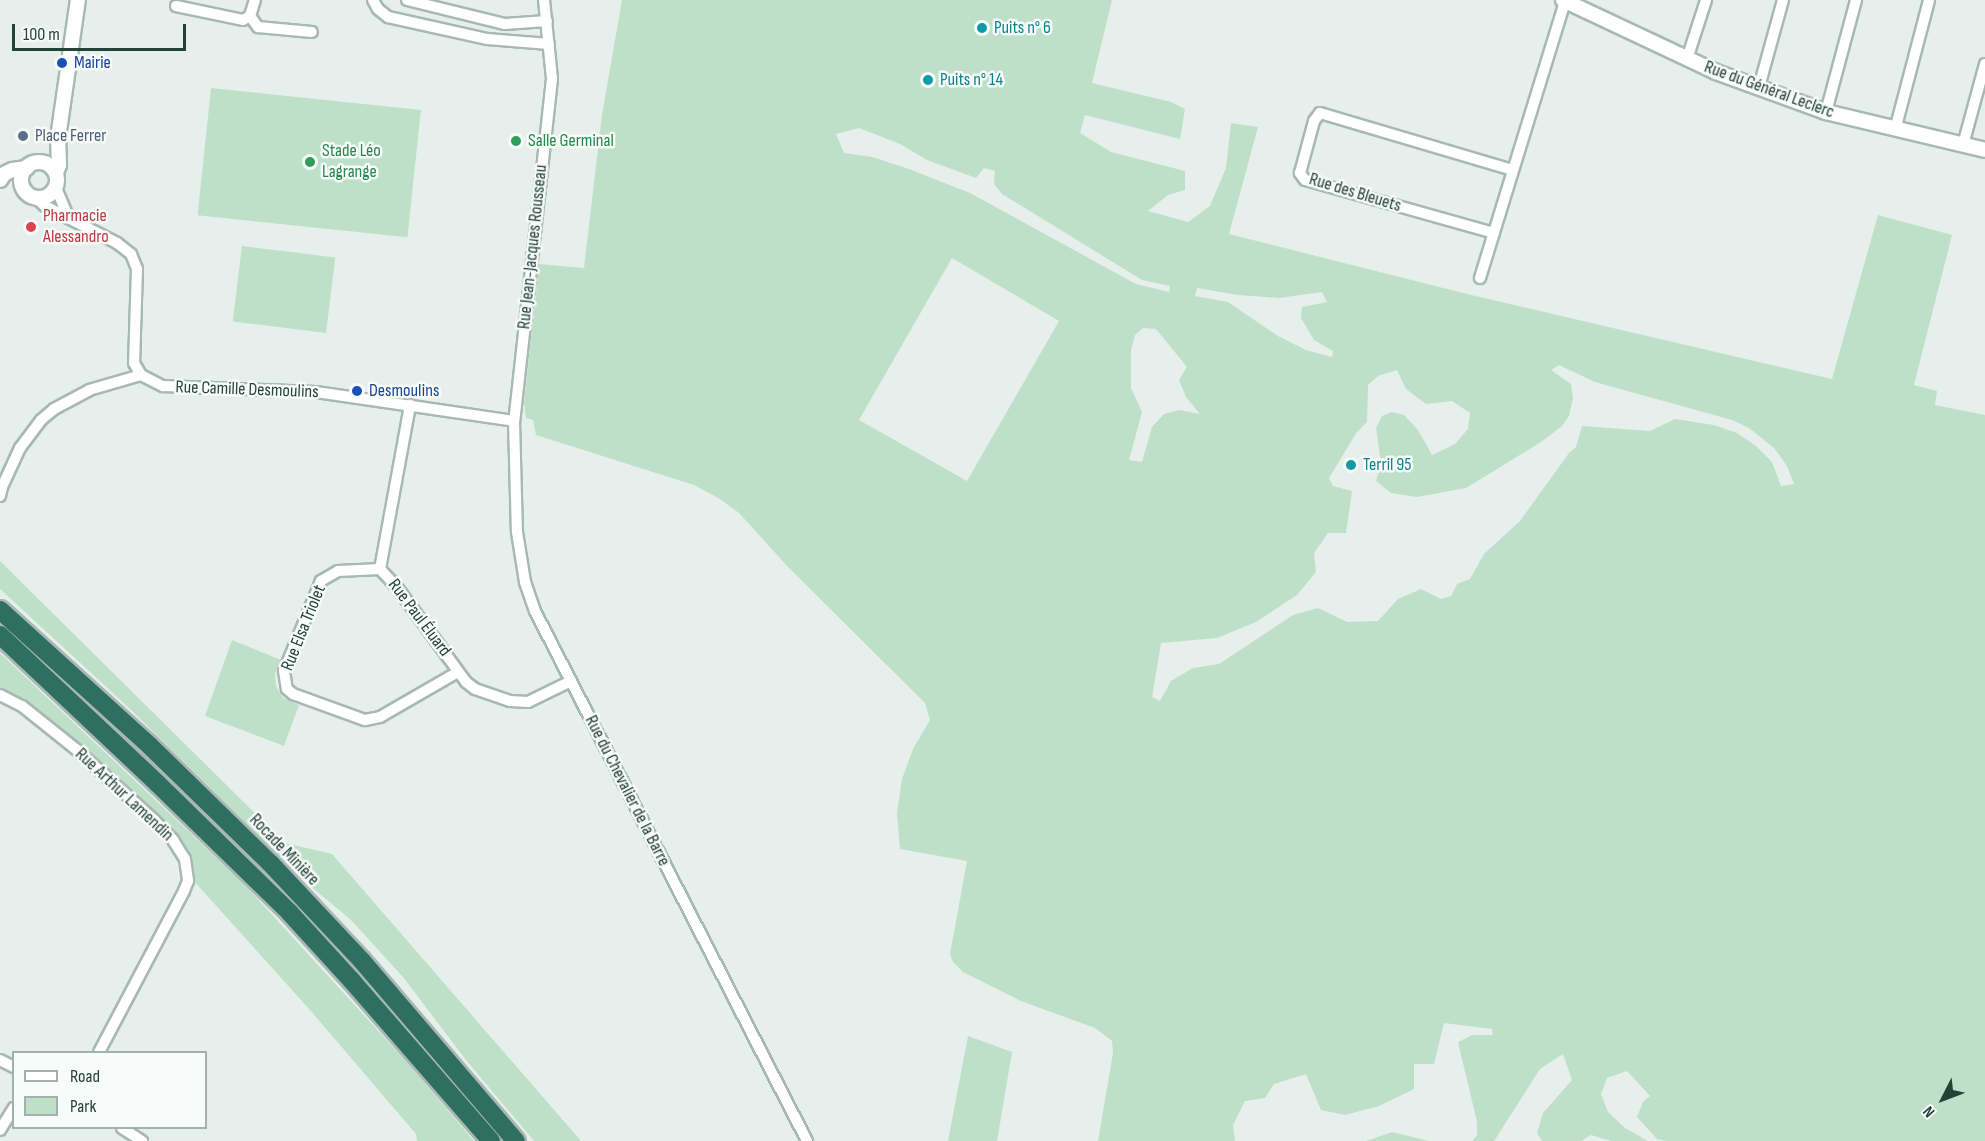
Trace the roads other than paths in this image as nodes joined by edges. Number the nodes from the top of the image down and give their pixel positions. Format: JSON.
{"nodes":[{"id":1,"x":78,"y":0,"type":"edge"},
{"id":2,"x":255,"y":0,"type":"edge"},
{"id":3,"x":373,"y":0,"type":"edge"},
{"id":4,"x":407,"y":0,"type":"edge"},
{"id":5,"x":544,"y":0,"type":"edge"},
{"id":6,"x":1564,"y":0,"type":"edge"},
{"id":7,"x":1706,"y":0,"type":"edge"},
{"id":8,"x":1783,"y":0,"type":"edge"},
{"id":9,"x":1856,"y":0,"type":"edge"},
{"id":10,"x":1929,"y":0,"type":"edge"},
{"id":11,"x":176,"y":6,"type":"dead end"},
{"id":12,"x":250,"y":16,"type":"junction"},
{"id":13,"x":547,"y":21,"type":"junction"},
{"id":14,"x":312,"y":32,"type":"dead end"},
{"id":15,"x":549,"y":44,"type":"junction"},
{"id":16,"x":1687,"y":59,"type":"junction"},
{"id":17,"x":1985,"y":64,"type":"edge"},
{"id":18,"x":1759,"y":87,"type":"junction"},
{"id":19,"x":1826,"y":112,"type":"junction"},
{"id":20,"x":1895,"y":130,"type":"junction"},
{"id":21,"x":58,"y":138,"type":"junction"},
{"id":22,"x":1963,"y":145,"type":"junction"},
{"id":23,"x":1985,"y":150,"type":"edge"},
{"id":24,"x":30,"y":166,"type":"junction"},
{"id":25,"x":1512,"y":170,"type":"junction"},
{"id":26,"x":56,"y":173,"type":"junction"},
{"id":27,"x":0,"y":179,"type":"edge"},
{"id":28,"x":23,"y":187,"type":"junction"},
{"id":29,"x":56,"y":188,"type":"junction"},
{"id":30,"x":36,"y":198,"type":"junction"},
{"id":31,"x":69,"y":218,"type":"junction"},
{"id":32,"x":1494,"y":233,"type":"junction"},
{"id":33,"x":1480,"y":278,"type":"dead end"},
{"id":34,"x":141,"y":375,"type":"junction"},
{"id":35,"x":410,"y":405,"type":"junction"},
{"id":36,"x":514,"y":422,"type":"junction"},
{"id":37,"x":0,"y":496,"type":"edge"},
{"id":38,"x":380,"y":569,"type":"junction"},
{"id":39,"x":0,"y":610,"type":"edge"},
{"id":40,"x":0,"y":635,"type":"edge"},
{"id":41,"x":458,"y":672,"type":"junction"},
{"id":42,"x":571,"y":681,"type":"junction"},
{"id":43,"x":0,"y":695,"type":"edge"},
{"id":44,"x":100,"y":1051,"type":"edge"},
{"id":45,"x":12,"y":1111,"type":"edge"},
{"id":46,"x":124,"y":1129,"type":"edge"},
{"id":47,"x":0,"y":1130,"type":"edge"},
{"id":48,"x":142,"y":1141,"type":"edge"},
{"id":49,"x":491,"y":1141,"type":"edge"},
{"id":50,"x":516,"y":1141,"type":"edge"},
{"id":51,"x":807,"y":1141,"type":"edge"}],
"edges":[{"from":1,"to":21,"type":"street"},
{"from":2,"to":12,"type":"street"},
{"from":3,"to":15,"type":"street"},
{"from":4,"to":13,"type":"street"},
{"from":5,"to":13,"type":"street","name":"Rue Jean-Jacques Rousseau"},
{"from":6,"to":16,"type":"street","name":"Rue du Général Leclerc"},
{"from":6,"to":25,"type":"street"},
{"from":7,"to":16,"type":"street"},
{"from":8,"to":18,"type":"street"},
{"from":9,"to":19,"type":"street"},
{"from":10,"to":20,"type":"street"},
{"from":11,"to":12,"type":"street"},
{"from":12,"to":14,"type":"street"},
{"from":13,"to":15,"type":"street","name":"Rue Jean-Jacques Rousseau"},
{"from":15,"to":36,"type":"street","name":"Rue Jean-Jacques Rousseau"},
{"from":16,"to":18,"type":"street","name":"Rue du Général Leclerc"},
{"from":17,"to":22,"type":"street"},
{"from":18,"to":19,"type":"street","name":"Rue du Général Leclerc"},
{"from":19,"to":20,"type":"street","name":"Rue du Général Leclerc"},
{"from":20,"to":22,"type":"street","name":"Rue du Général Leclerc"},
{"from":21,"to":24,"type":"street"},
{"from":21,"to":26,"type":"street"},
{"from":22,"to":23,"type":"street","name":"Rue du Général Leclerc"},
{"from":24,"to":26,"type":"street"},
{"from":24,"to":27,"type":"street"},
{"from":24,"to":28,"type":"street"},
{"from":25,"to":32,"type":"street"},
{"from":25,"to":32,"type":"street","name":"Rue des Bleuets"},
{"from":26,"to":29,"type":"street"},
{"from":27,"to":28,"type":"street"},
{"from":28,"to":30,"type":"street"},
{"from":29,"to":30,"type":"street"},
{"from":29,"to":31,"type":"street"},
{"from":30,"to":31,"type":"street"},
{"from":31,"to":34,"type":"street"},
{"from":32,"to":33,"type":"street"},
{"from":34,"to":35,"type":"street","name":"Rue Camille Desmoulins"},
{"from":34,"to":37,"type":"street"},
{"from":35,"to":36,"type":"street","name":"Rue Camille Desmoulins"},
{"from":35,"to":38,"type":"street","name":"Rue Paul Éluard"},
{"from":36,"to":42,"type":"street","name":"Rue du Chevalier de la Barre"},
{"from":38,"to":41,"type":"street","name":"Rue Paul Éluard"},
{"from":38,"to":41,"type":"street","name":"Rue Elsa Triolet"},
{"from":39,"to":50,"type":"highway","name":"Rocade Minière"},
{"from":40,"to":49,"type":"highway"},
{"from":41,"to":42,"type":"street","name":"Rue Paul Éluard"},
{"from":42,"to":51,"type":"street","name":"Rue du Chevalier de la Barre"},
{"from":43,"to":44,"type":"street","name":"Rue Arthur Lamendin"},
{"from":45,"to":47,"type":"street"},
{"from":46,"to":48,"type":"street"}]}
